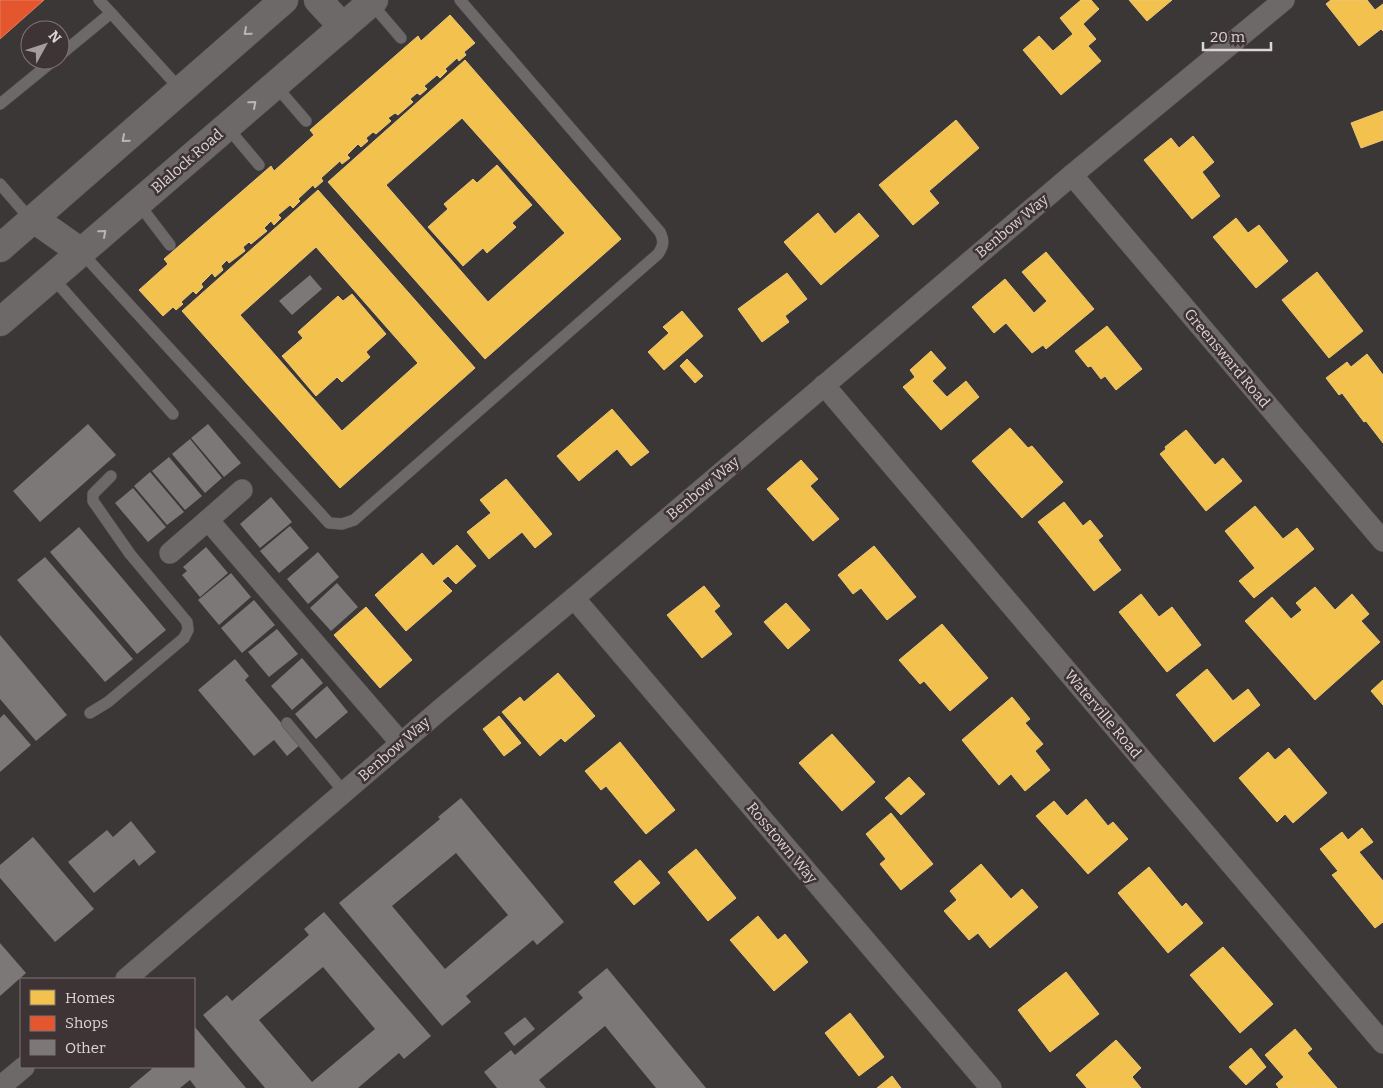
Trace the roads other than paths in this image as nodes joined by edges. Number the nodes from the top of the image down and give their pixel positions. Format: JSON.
{"nodes":[{"id":1,"x":99,"y":0,"type":"edge"},
{"id":2,"x":284,"y":0,"type":"edge"},
{"id":3,"x":318,"y":0,"type":"edge"},
{"id":4,"x":460,"y":0,"type":"edge"},
{"id":5,"x":1284,"y":0,"type":"edge"},
{"id":6,"x":372,"y":2,"type":"edge"},
{"id":7,"x":111,"y":13,"type":"junction"},
{"id":8,"x":343,"y":27,"type":"junction"},
{"id":9,"x":401,"y":38,"type":"dead end"},
{"id":10,"x":70,"y":47,"type":"edge"},
{"id":11,"x":42,"y":70,"type":"edge"},
{"id":12,"x":275,"y":85,"type":"junction"},
{"id":13,"x":181,"y":90,"type":"junction"},
{"id":14,"x":0,"y":104,"type":"edge"},
{"id":15,"x":306,"y":121,"type":"dead end"},
{"id":16,"x":227,"y":127,"type":"junction"},
{"id":17,"x":259,"y":165,"type":"dead end"},
{"id":18,"x":1072,"y":175,"type":"junction"},
{"id":19,"x":0,"y":184,"type":"edge"},
{"id":20,"x":138,"y":203,"type":"junction"},
{"id":21,"x":33,"y":220,"type":"junction"},
{"id":22,"x":170,"y":245,"type":"dead end"},
{"id":23,"x":0,"y":248,"type":"edge"},
{"id":24,"x":81,"y":252,"type":"junction"},
{"id":25,"x":52,"y":277,"type":"junction"},
{"id":26,"x":0,"y":322,"type":"edge"},
{"id":27,"x":824,"y":385,"type":"junction"},
{"id":28,"x":173,"y":414,"type":"dead end"},
{"id":29,"x":111,"y":476,"type":"dead end"},
{"id":30,"x":242,"y":490,"type":"dead end"},
{"id":31,"x":208,"y":520,"type":"junction"},
{"id":32,"x":1383,"y":541,"type":"edge"},
{"id":33,"x":170,"y":553,"type":"dead end"},
{"id":34,"x":574,"y":598,"type":"junction"},
{"id":35,"x":90,"y":713,"type":"dead end"},
{"id":36,"x":287,"y":723,"type":"dead end"},
{"id":37,"x":401,"y":743,"type":"junction"},
{"id":38,"x":344,"y":792,"type":"junction"},
{"id":39,"x":127,"y":978,"type":"edge"},
{"id":40,"x":1383,"y":1043,"type":"edge"},
{"id":41,"x":23,"y":1068,"type":"edge"},
{"id":42,"x":0,"y":1087,"type":"edge"},
{"id":43,"x":991,"y":1088,"type":"edge"}],
"edges":[{"from":1,"to":7,"type":"lane"},
{"from":2,"to":13,"type":"main road","one_way":true},
{"from":3,"to":8,"type":"main road"},
{"from":4,"to":24,"type":"lane"},
{"from":5,"to":18,"type":"street","name":"Benbow Way"},
{"from":6,"to":8,"type":"main road","name":"Blalock Road"},
{"from":6,"to":9,"type":"lane"},
{"from":7,"to":10,"type":"lane"},
{"from":7,"to":13,"type":"lane"},
{"from":8,"to":12,"type":"main road","name":"Blalock Road"},
{"from":11,"to":14,"type":"lane"},
{"from":12,"to":15,"type":"lane"},
{"from":16,"to":12,"type":"main road","name":"Blalock Road","one_way":true},
{"from":13,"to":21,"type":"main road","one_way":true},
{"from":16,"to":17,"type":"lane"},
{"from":16,"to":20,"type":"main road","name":"Blalock Road"},
{"from":18,"to":27,"type":"street","name":"Benbow Way"},
{"from":18,"to":32,"type":"street","name":"Greensward Road"},
{"from":19,"to":21,"type":"lane"},
{"from":20,"to":22,"type":"lane"},
{"from":24,"to":20,"type":"main road","name":"Blalock Road","one_way":true},
{"from":21,"to":23,"type":"main road"},
{"from":21,"to":24,"type":"main road"},
{"from":24,"to":25,"type":"main road","name":"Blalock Road"},
{"from":25,"to":26,"type":"main road","name":"Blalock Road"},
{"from":25,"to":28,"type":"lane"},
{"from":27,"to":34,"type":"street","name":"Benbow Way"},
{"from":27,"to":40,"type":"street","name":"Waterville Road"},
{"from":29,"to":35,"type":"lane"},
{"from":30,"to":31,"type":"street"},
{"from":31,"to":33,"type":"street"},
{"from":31,"to":37,"type":"street"},
{"from":34,"to":37,"type":"street","name":"Benbow Way"},
{"from":34,"to":43,"type":"street","name":"Rosstown Way"},
{"from":36,"to":38,"type":"lane"},
{"from":37,"to":38,"type":"street","name":"Benbow Way"},
{"from":38,"to":39,"type":"street","name":"Benbow Way"},
{"from":41,"to":42,"type":"street"}]}
